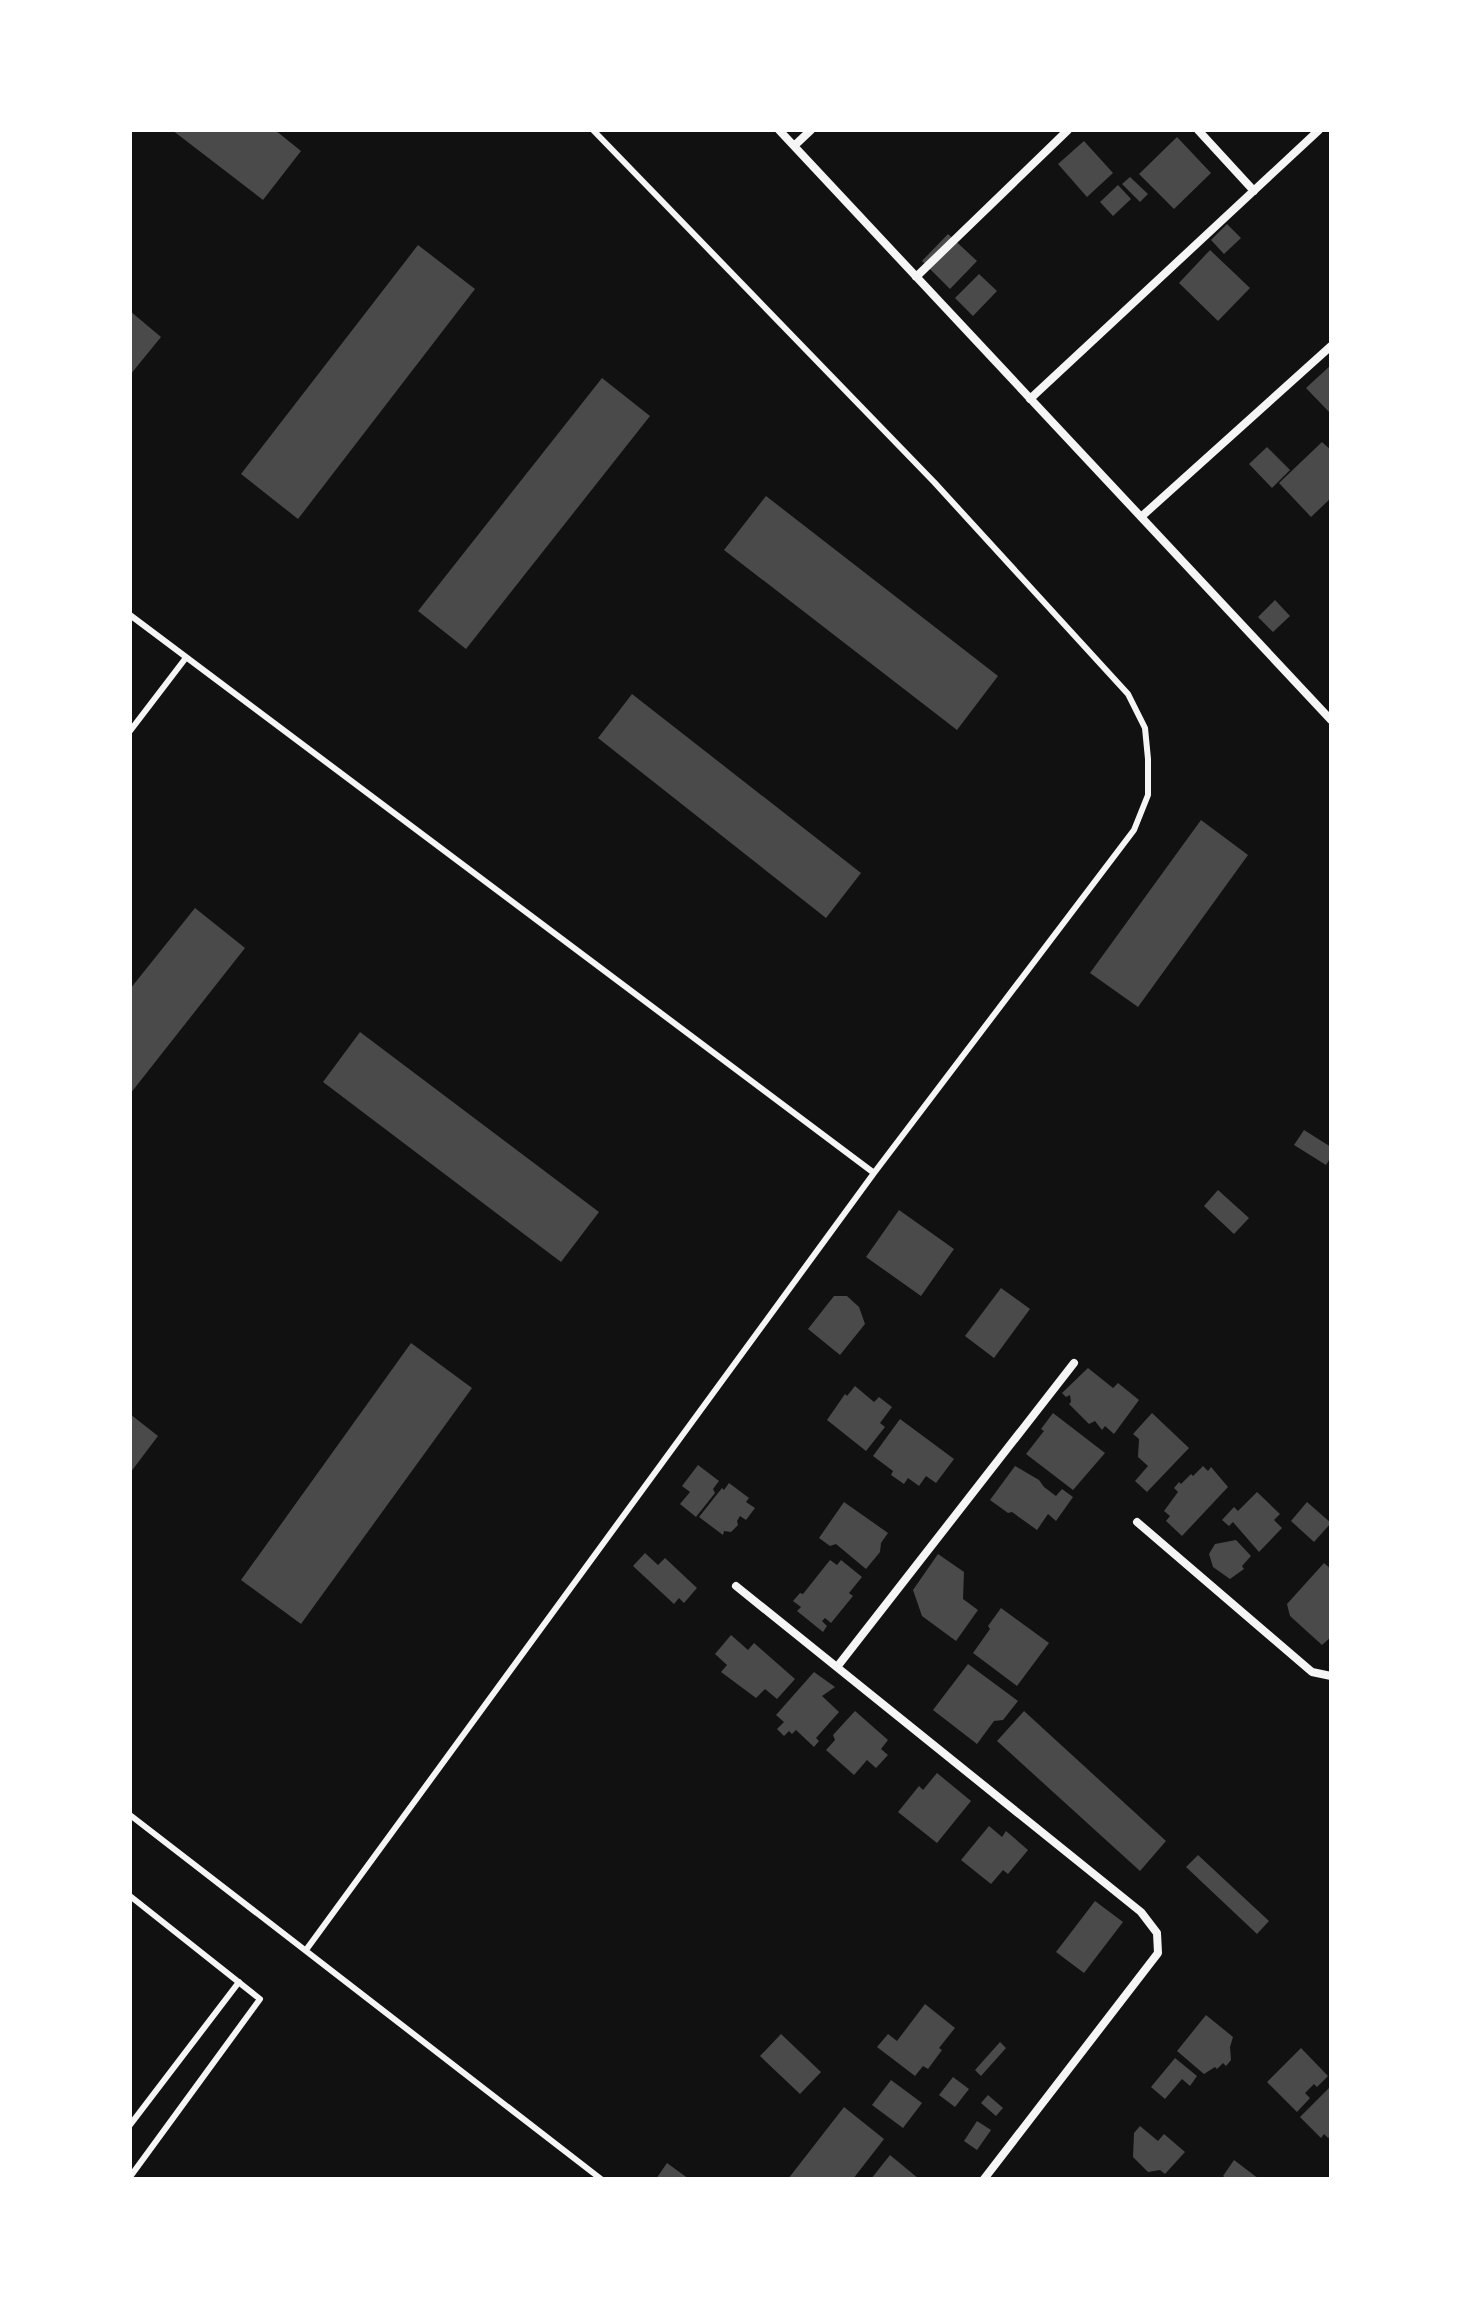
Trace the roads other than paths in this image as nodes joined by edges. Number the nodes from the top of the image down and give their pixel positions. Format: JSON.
{"nodes":[{"id":1,"x":593,"y":130,"type":"edge"},
{"id":2,"x":779,"y":130,"type":"edge"},
{"id":3,"x":811,"y":130,"type":"edge"},
{"id":4,"x":1068,"y":130,"type":"edge"},
{"id":5,"x":1198,"y":130,"type":"edge"},
{"id":6,"x":1319,"y":130,"type":"edge"},
{"id":7,"x":794,"y":146,"type":"junction"},
{"id":8,"x":1254,"y":191,"type":"junction"},
{"id":9,"x":916,"y":277,"type":"junction"},
{"id":10,"x":1331,"y":346,"type":"edge"},
{"id":11,"x":1030,"y":399,"type":"junction"},
{"id":12,"x":1141,"y":517,"type":"junction"},
{"id":13,"x":130,"y":615,"type":"edge"},
{"id":14,"x":185,"y":659,"type":"junction"},
{"id":15,"x":1331,"y":720,"type":"edge"},
{"id":16,"x":130,"y":731,"type":"edge"},
{"id":17,"x":874,"y":1173,"type":"junction"},
{"id":18,"x":1074,"y":1363,"type":"dead end"},
{"id":19,"x":1137,"y":1522,"type":"dead end"},
{"id":20,"x":736,"y":1586,"type":"dead end"},
{"id":21,"x":837,"y":1667,"type":"junction"},
{"id":22,"x":1331,"y":1676,"type":"edge"},
{"id":23,"x":130,"y":1815,"type":"edge"},
{"id":24,"x":130,"y":1896,"type":"edge"},
{"id":25,"x":306,"y":1950,"type":"junction"},
{"id":26,"x":239,"y":1982,"type":"junction"},
{"id":27,"x":130,"y":2125,"type":"edge"},
{"id":28,"x":130,"y":2177,"type":"edge"},
{"id":29,"x":601,"y":2179,"type":"edge"},
{"id":30,"x":984,"y":2179,"type":"edge"}],
"edges":[{"from":1,"to":17,"type":"lane"},
{"from":2,"to":7,"type":"street"},
{"from":3,"to":7,"type":"street"},
{"from":4,"to":9,"type":"street"},
{"from":5,"to":8,"type":"street"},
{"from":6,"to":8,"type":"street"},
{"from":7,"to":9,"type":"street"},
{"from":8,"to":11,"type":"street"},
{"from":9,"to":11,"type":"street"},
{"from":10,"to":12,"type":"street"},
{"from":11,"to":12,"type":"street"},
{"from":12,"to":15,"type":"street"},
{"from":13,"to":14,"type":"lane"},
{"from":14,"to":16,"type":"lane"},
{"from":14,"to":17,"type":"lane"},
{"from":17,"to":25,"type":"lane"},
{"from":18,"to":21,"type":"street"},
{"from":19,"to":22,"type":"street"},
{"from":20,"to":21,"type":"street"},
{"from":21,"to":30,"type":"street"},
{"from":23,"to":25,"type":"lane"},
{"from":24,"to":26,"type":"lane"},
{"from":25,"to":29,"type":"lane"},
{"from":26,"to":27,"type":"lane"},
{"from":26,"to":28,"type":"lane"}]}
